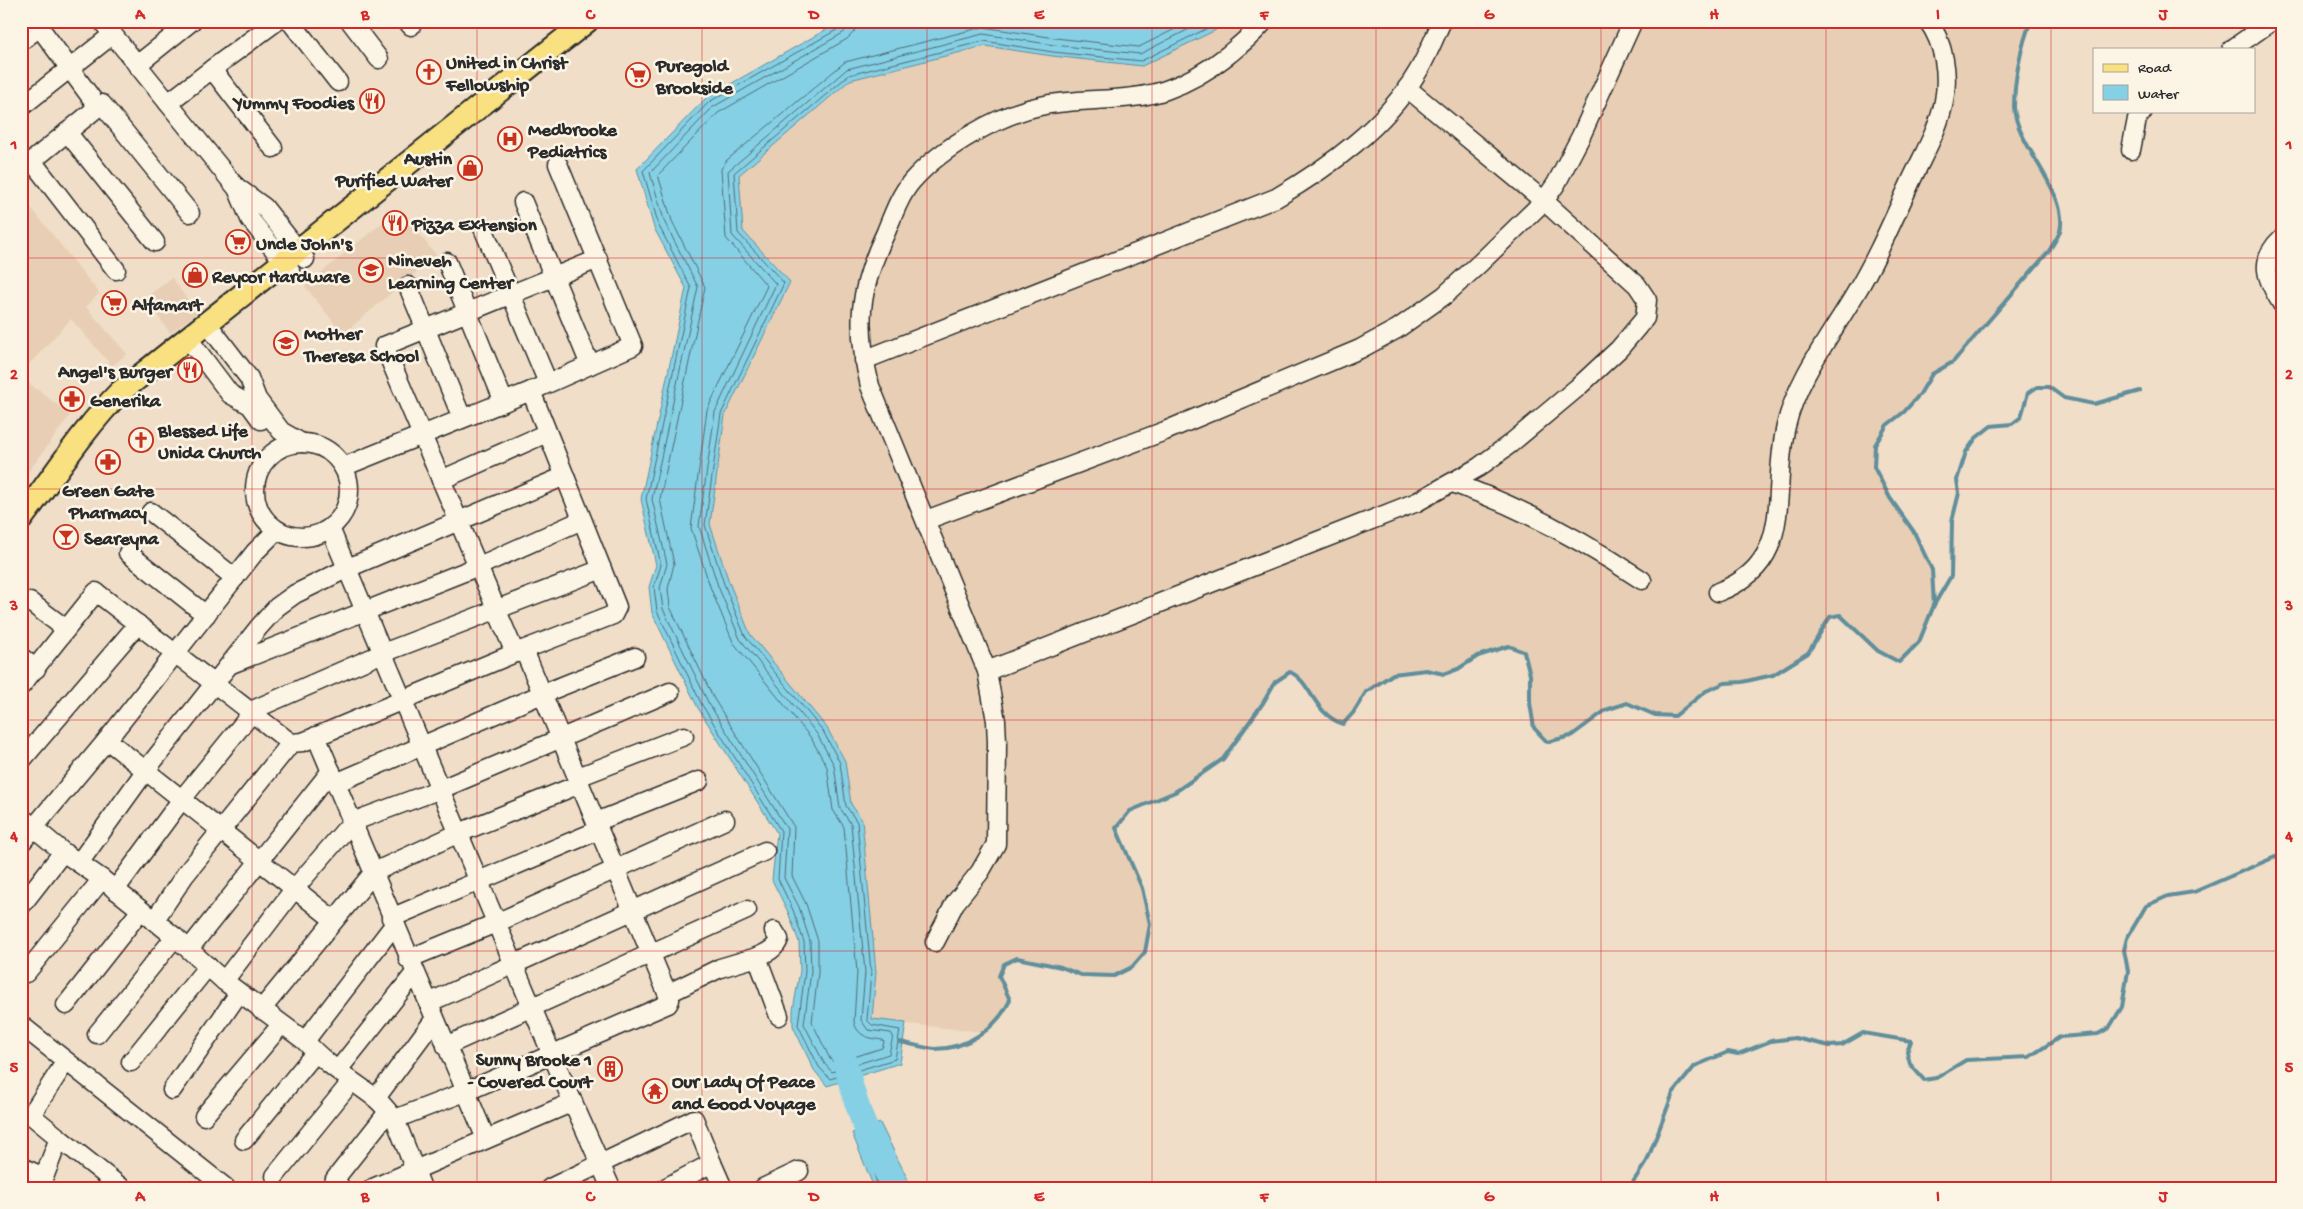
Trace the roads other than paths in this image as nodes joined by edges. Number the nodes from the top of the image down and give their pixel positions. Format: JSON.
{"nodes":[{"id":1,"x":192,"y":21,"type":"edge"},
{"id":2,"x":277,"y":21,"type":"edge"},
{"id":3,"x":290,"y":21,"type":"edge"},
{"id":4,"x":350,"y":21,"type":"edge"},
{"id":5,"x":587,"y":21,"type":"edge"},
{"id":6,"x":1264,"y":21,"type":"edge"},
{"id":7,"x":1442,"y":21,"type":"edge"},
{"id":8,"x":1633,"y":21,"type":"edge"},
{"id":9,"x":1928,"y":21,"type":"edge"},
{"id":10,"x":2272,"y":21,"type":"edge"},
{"id":11,"x":37,"y":24,"type":"edge"},
{"id":12,"x":106,"y":25,"type":"edge"},
{"id":13,"x":21,"y":41,"type":"edge"},
{"id":14,"x":2233,"y":48,"type":"edge"},
{"id":15,"x":380,"y":59,"type":"dead end"},
{"id":16,"x":137,"y":65,"type":"junction"},
{"id":17,"x":70,"y":68,"type":"junction"},
{"id":18,"x":212,"y":69,"type":"junction"},
{"id":19,"x":338,"y":82,"type":"dead end"},
{"id":20,"x":1407,"y":88,"type":"junction"},
{"id":21,"x":168,"y":102,"type":"junction"},
{"id":22,"x":21,"y":106,"type":"edge"},
{"id":23,"x":98,"y":107,"type":"junction"},
{"id":24,"x":2142,"y":112,"type":"edge"},
{"id":25,"x":67,"y":132,"type":"junction"},
{"id":26,"x":272,"y":148,"type":"dead end"},
{"id":27,"x":2130,"y":150,"type":"dead end"},
{"id":28,"x":558,"y":164,"type":"dead end"},
{"id":29,"x":1544,"y":201,"type":"junction"},
{"id":30,"x":523,"y":202,"type":"dead end"},
{"id":31,"x":190,"y":213,"type":"dead end"},
{"id":32,"x":483,"y":228,"type":"dead end"},
{"id":33,"x":2282,"y":238,"type":"edge"},
{"id":34,"x":155,"y":242,"type":"dead end"},
{"id":35,"x":598,"y":259,"type":"junction"},
{"id":36,"x":294,"y":260,"type":"junction"},
{"id":37,"x":447,"y":262,"type":"dead end"},
{"id":38,"x":116,"y":270,"type":"dead end"},
{"id":39,"x":554,"y":276,"type":"junction"},
{"id":40,"x":408,"y":286,"type":"dead end"},
{"id":41,"x":512,"y":293,"type":"junction"},
{"id":42,"x":2282,"y":304,"type":"edge"},
{"id":43,"x":469,"y":312,"type":"junction"},
{"id":44,"x":209,"y":327,"type":"junction"},
{"id":45,"x":426,"y":329,"type":"junction"},
{"id":46,"x":190,"y":342,"type":"junction"},
{"id":47,"x":864,"y":360,"type":"junction"},
{"id":48,"x":590,"y":365,"type":"junction"},
{"id":49,"x":548,"y":384,"type":"junction"},
{"id":50,"x":531,"y":391,"type":"junction"},
{"id":51,"x":504,"y":402,"type":"junction"},
{"id":52,"x":462,"y":418,"type":"junction"},
{"id":53,"x":548,"y":433,"type":"junction"},
{"id":54,"x":422,"y":434,"type":"junction"},
{"id":55,"x":302,"y":443,"type":"junction"},
{"id":56,"x":273,"y":452,"type":"junction"},
{"id":57,"x":343,"y":467,"type":"junction"},
{"id":58,"x":565,"y":476,"type":"junction"},
{"id":59,"x":442,"y":480,"type":"junction"},
{"id":60,"x":1453,"y":482,"type":"junction"},
{"id":61,"x":151,"y":512,"type":"dead end"},
{"id":62,"x":21,"y":519,"type":"edge"},
{"id":63,"x":582,"y":520,"type":"junction"},
{"id":64,"x":926,"y":520,"type":"junction"},
{"id":65,"x":460,"y":522,"type":"junction"},
{"id":66,"x":330,"y":528,"type":"junction"},
{"id":67,"x":277,"y":530,"type":"junction"},
{"id":68,"x":128,"y":553,"type":"dead end"},
{"id":69,"x":479,"y":566,"type":"junction"},
{"id":70,"x":348,"y":568,"type":"junction"},
{"id":71,"x":602,"y":568,"type":"junction"},
{"id":72,"x":235,"y":578,"type":"junction"},
{"id":73,"x":1642,"y":580,"type":"dead end"},
{"id":74,"x":1718,"y":592,"type":"dead end"},
{"id":75,"x":30,"y":602,"type":"dead end"},
{"id":76,"x":498,"y":610,"type":"junction"},
{"id":77,"x":366,"y":612,"type":"junction"},
{"id":78,"x":206,"y":615,"type":"junction"},
{"id":79,"x":138,"y":624,"type":"junction"},
{"id":80,"x":66,"y":629,"type":"junction"},
{"id":81,"x":519,"y":652,"type":"junction"},
{"id":82,"x":383,"y":653,"type":"junction"},
{"id":83,"x":175,"y":654,"type":"junction"},
{"id":84,"x":21,"y":657,"type":"edge"},
{"id":85,"x":635,"y":657,"type":"dead end"},
{"id":86,"x":229,"y":665,"type":"junction"},
{"id":87,"x":36,"y":669,"type":"junction"},
{"id":88,"x":987,"y":670,"type":"junction"},
{"id":89,"x":215,"y":685,"type":"junction"},
{"id":90,"x":21,"y":686,"type":"edge"},
{"id":91,"x":670,"y":692,"type":"dead end"},
{"id":92,"x":542,"y":694,"type":"junction"},
{"id":93,"x":403,"y":699,"type":"junction"},
{"id":94,"x":251,"y":712,"type":"junction"},
{"id":95,"x":316,"y":736,"type":"junction"},
{"id":96,"x":684,"y":736,"type":"dead end"},
{"id":97,"x":561,"y":739,"type":"junction"},
{"id":98,"x":107,"y":740,"type":"junction"},
{"id":99,"x":291,"y":743,"type":"junction"},
{"id":100,"x":423,"y":746,"type":"junction"},
{"id":101,"x":21,"y":761,"type":"edge"},
{"id":102,"x":146,"y":770,"type":"junction"},
{"id":103,"x":334,"y":777,"type":"junction"},
{"id":104,"x":579,"y":781,"type":"junction"},
{"id":105,"x":699,"y":781,"type":"dead end"},
{"id":106,"x":441,"y":789,"type":"junction"},
{"id":107,"x":182,"y":799,"type":"junction"},
{"id":108,"x":21,"y":817,"type":"edge"},
{"id":109,"x":725,"y":820,"type":"dead end"},
{"id":110,"x":352,"y":822,"type":"junction"},
{"id":111,"x":598,"y":826,"type":"junction"},
{"id":112,"x":36,"y":828,"type":"junction"},
{"id":113,"x":221,"y":830,"type":"junction"},
{"id":114,"x":459,"y":832,"type":"junction"},
{"id":115,"x":21,"y":843,"type":"edge"},
{"id":116,"x":765,"y":851,"type":"dead end"},
{"id":117,"x":63,"y":852,"type":"junction"},
{"id":118,"x":260,"y":860,"type":"junction"},
{"id":119,"x":79,"y":863,"type":"junction"},
{"id":120,"x":615,"y":868,"type":"junction"},
{"id":121,"x":374,"y":872,"type":"junction"},
{"id":122,"x":480,"y":880,"type":"junction"},
{"id":123,"x":108,"y":884,"type":"junction"},
{"id":124,"x":295,"y":888,"type":"junction"},
{"id":125,"x":21,"y":906,"type":"edge"},
{"id":126,"x":747,"y":910,"type":"dead end"},
{"id":127,"x":634,"y":911,"type":"junction"},
{"id":128,"x":148,"y":915,"type":"junction"},
{"id":129,"x":334,"y":920,"type":"junction"},
{"id":130,"x":393,"y":922,"type":"junction"},
{"id":131,"x":496,"y":923,"type":"junction"},
{"id":132,"x":774,"y":931,"type":"dead end"},
{"id":133,"x":175,"y":937,"type":"junction"},
{"id":134,"x":935,"y":942,"type":"dead end"},
{"id":135,"x":189,"y":949,"type":"junction"},
{"id":136,"x":652,"y":954,"type":"junction"},
{"id":137,"x":757,"y":957,"type":"junction"},
{"id":138,"x":514,"y":964,"type":"junction"},
{"id":139,"x":208,"y":966,"type":"junction"},
{"id":140,"x":412,"y":966,"type":"junction"},
{"id":141,"x":26,"y":973,"type":"dead end"},
{"id":142,"x":224,"y":981,"type":"junction"},
{"id":143,"x":239,"y":993,"type":"junction"},
{"id":144,"x":669,"y":993,"type":"junction"},
{"id":145,"x":428,"y":1003,"type":"junction"},
{"id":146,"x":66,"y":1005,"type":"dead end"},
{"id":147,"x":532,"y":1007,"type":"junction"},
{"id":148,"x":261,"y":1010,"type":"junction"},
{"id":149,"x":779,"y":1016,"type":"dead end"},
{"id":150,"x":434,"y":1020,"type":"junction"},
{"id":151,"x":21,"y":1025,"type":"edge"},
{"id":152,"x":281,"y":1025,"type":"junction"},
{"id":153,"x":97,"y":1034,"type":"dead end"},
{"id":154,"x":446,"y":1046,"type":"junction"},
{"id":155,"x":310,"y":1047,"type":"junction"},
{"id":156,"x":552,"y":1054,"type":"junction"},
{"id":157,"x":66,"y":1061,"type":"junction"},
{"id":158,"x":131,"y":1062,"type":"dead end"},
{"id":159,"x":344,"y":1076,"type":"junction"},
{"id":160,"x":172,"y":1090,"type":"dead end"},
{"id":161,"x":465,"y":1092,"type":"junction"},
{"id":162,"x":376,"y":1098,"type":"junction"},
{"id":163,"x":572,"y":1102,"type":"junction"},
{"id":164,"x":392,"y":1115,"type":"junction"},
{"id":165,"x":204,"y":1116,"type":"dead end"},
{"id":166,"x":59,"y":1138,"type":"junction"},
{"id":167,"x":244,"y":1140,"type":"dead end"},
{"id":168,"x":486,"y":1140,"type":"junction"},
{"id":169,"x":600,"y":1163,"type":"junction"},
{"id":170,"x":712,"y":1163,"type":"junction"},
{"id":171,"x":21,"y":1167,"type":"edge"},
{"id":172,"x":414,"y":1169,"type":"junction"},
{"id":173,"x":799,"y":1170,"type":"dead end"},
{"id":174,"x":275,"y":1176,"type":"dead end"},
{"id":175,"x":42,"y":1182,"type":"edge"},
{"id":176,"x":122,"y":1188,"type":"edge"},
{"id":177,"x":226,"y":1188,"type":"edge"},
{"id":178,"x":341,"y":1188,"type":"edge"},
{"id":179,"x":373,"y":1188,"type":"edge"},
{"id":180,"x":422,"y":1188,"type":"edge"},
{"id":181,"x":550,"y":1188,"type":"edge"},
{"id":182,"x":612,"y":1188,"type":"edge"},
{"id":183,"x":665,"y":1188,"type":"edge"},
{"id":184,"x":723,"y":1188,"type":"edge"},
{"id":185,"x":763,"y":1188,"type":"edge"}],
"edges":[{"from":1,"to":16,"type":"street"},
{"from":2,"to":18,"type":"street"},
{"from":3,"to":19,"type":"street"},
{"from":4,"to":15,"type":"street"},
{"from":5,"to":36,"type":"main road"},
{"from":6,"to":47,"type":"street"},
{"from":7,"to":20,"type":"street"},
{"from":8,"to":29,"type":"street"},
{"from":9,"to":74,"type":"street"},
{"from":10,"to":14,"type":"street"},
{"from":11,"to":13,"type":"street"},
{"from":11,"to":17,"type":"street"},
{"from":12,"to":16,"type":"street"},
{"from":12,"to":17,"type":"street"},
{"from":16,"to":21,"type":"street"},
{"from":17,"to":22,"type":"street"},
{"from":17,"to":23,"type":"street"},
{"from":18,"to":21,"type":"street"},
{"from":18,"to":26,"type":"street"},
{"from":20,"to":29,"type":"street"},
{"from":20,"to":47,"type":"street"},
{"from":21,"to":36,"type":"street"},
{"from":23,"to":25,"type":"street"},
{"from":23,"to":31,"type":"street"},
{"from":24,"to":27,"type":"street"},
{"from":25,"to":34,"type":"street"},
{"from":25,"to":38,"type":"street"},
{"from":28,"to":35,"type":"street"},
{"from":29,"to":60,"type":"street"},
{"from":29,"to":64,"type":"street"},
{"from":30,"to":39,"type":"street"},
{"from":32,"to":41,"type":"street"},
{"from":33,"to":42,"type":"street"},
{"from":35,"to":39,"type":"street"},
{"from":35,"to":48,"type":"street"},
{"from":36,"to":44,"type":"main road"},
{"from":37,"to":43,"type":"street"},
{"from":39,"to":41,"type":"street"},
{"from":39,"to":48,"type":"street"},
{"from":40,"to":45,"type":"street"},
{"from":41,"to":43,"type":"street"},
{"from":41,"to":49,"type":"street"},
{"from":43,"to":45,"type":"street"},
{"from":43,"to":51,"type":"street"},
{"from":44,"to":46,"type":"main road"},
{"from":44,"to":55,"type":"street"},
{"from":45,"to":52,"type":"street"},
{"from":45,"to":54,"type":"street"},
{"from":46,"to":56,"type":"street"},
{"from":46,"to":62,"type":"main road"},
{"from":47,"to":64,"type":"street"},
{"from":48,"to":49,"type":"street"},
{"from":49,"to":50,"type":"street"},
{"from":50,"to":51,"type":"street"},
{"from":50,"to":53,"type":"street"},
{"from":51,"to":52,"type":"street"},
{"from":52,"to":54,"type":"street"},
{"from":53,"to":58,"type":"street"},
{"from":53,"to":59,"type":"street"},
{"from":54,"to":57,"type":"street"},
{"from":54,"to":59,"type":"street"},
{"from":55,"to":56,"type":"street"},
{"from":55,"to":57,"type":"street"},
{"from":56,"to":67,"type":"street"},
{"from":57,"to":66,"type":"street"},
{"from":58,"to":63,"type":"street"},
{"from":58,"to":65,"type":"street"},
{"from":59,"to":65,"type":"street"},
{"from":60,"to":73,"type":"street"},
{"from":60,"to":88,"type":"street"},
{"from":61,"to":72,"type":"street"},
{"from":63,"to":69,"type":"street"},
{"from":63,"to":71,"type":"street"},
{"from":64,"to":88,"type":"street"},
{"from":65,"to":69,"type":"street"},
{"from":65,"to":70,"type":"street"},
{"from":66,"to":67,"type":"street"},
{"from":66,"to":70,"type":"street"},
{"from":67,"to":72,"type":"street"},
{"from":68,"to":78,"type":"street"},
{"from":69,"to":76,"type":"street"},
{"from":69,"to":77,"type":"street"},
{"from":70,"to":77,"type":"street"},
{"from":70,"to":86,"type":"street"},
{"from":71,"to":76,"type":"street"},
{"from":71,"to":81,"type":"street"},
{"from":72,"to":78,"type":"street"},
{"from":75,"to":80,"type":"street"},
{"from":76,"to":81,"type":"street"},
{"from":76,"to":82,"type":"street"},
{"from":77,"to":82,"type":"street"},
{"from":77,"to":86,"type":"street"},
{"from":78,"to":83,"type":"street"},
{"from":79,"to":80,"type":"street"},
{"from":79,"to":83,"type":"street"},
{"from":79,"to":101,"type":"street"},
{"from":80,"to":87,"type":"street"},
{"from":81,"to":92,"type":"street"},
{"from":81,"to":93,"type":"street"},
{"from":82,"to":93,"type":"street"},
{"from":82,"to":94,"type":"street"},
{"from":83,"to":89,"type":"street"},
{"from":83,"to":98,"type":"street"},
{"from":84,"to":87,"type":"street"},
{"from":85,"to":92,"type":"street"},
{"from":86,"to":89,"type":"street"},
{"from":87,"to":90,"type":"street"},
{"from":88,"to":134,"type":"street"},
{"from":89,"to":94,"type":"street"},
{"from":89,"to":102,"type":"street"},
{"from":91,"to":97,"type":"street"},
{"from":92,"to":97,"type":"street"},
{"from":92,"to":100,"type":"street"},
{"from":93,"to":95,"type":"street"},
{"from":93,"to":100,"type":"street"},
{"from":94,"to":99,"type":"street"},
{"from":94,"to":107,"type":"street"},
{"from":95,"to":99,"type":"street"},
{"from":95,"to":103,"type":"street"},
{"from":96,"to":104,"type":"street"},
{"from":97,"to":104,"type":"street"},
{"from":97,"to":106,"type":"street"},
{"from":98,"to":102,"type":"street"},
{"from":98,"to":112,"type":"street"},
{"from":99,"to":113,"type":"street"},
{"from":100,"to":103,"type":"street"},
{"from":100,"to":106,"type":"street"},
{"from":102,"to":107,"type":"street"},
{"from":102,"to":119,"type":"street"},
{"from":103,"to":110,"type":"street"},
{"from":103,"to":118,"type":"street"},
{"from":104,"to":111,"type":"street"},
{"from":104,"to":114,"type":"street"},
{"from":105,"to":111,"type":"street"},
{"from":106,"to":110,"type":"street"},
{"from":106,"to":114,"type":"street"},
{"from":107,"to":113,"type":"street"},
{"from":107,"to":123,"type":"street"},
{"from":108,"to":112,"type":"street"},
{"from":109,"to":120,"type":"street"},
{"from":110,"to":121,"type":"street"},
{"from":110,"to":124,"type":"street"},
{"from":111,"to":120,"type":"street"},
{"from":111,"to":122,"type":"street"},
{"from":112,"to":115,"type":"street"},
{"from":112,"to":117,"type":"street"},
{"from":113,"to":118,"type":"street"},
{"from":113,"to":128,"type":"street"},
{"from":114,"to":121,"type":"street"},
{"from":114,"to":122,"type":"street"},
{"from":116,"to":127,"type":"street"},
{"from":117,"to":119,"type":"street"},
{"from":117,"to":125,"type":"street"},
{"from":118,"to":124,"type":"street"},
{"from":118,"to":135,"type":"street"},
{"from":119,"to":123,"type":"street"},
{"from":120,"to":127,"type":"street"},
{"from":120,"to":131,"type":"street"},
{"from":121,"to":129,"type":"street"},
{"from":121,"to":130,"type":"street"},
{"from":122,"to":130,"type":"street"},
{"from":122,"to":131,"type":"street"},
{"from":123,"to":128,"type":"street"},
{"from":123,"to":141,"type":"street"},
{"from":124,"to":129,"type":"street"},
{"from":124,"to":142,"type":"street"},
{"from":126,"to":136,"type":"street"},
{"from":127,"to":136,"type":"street"},
{"from":127,"to":138,"type":"street"},
{"from":128,"to":133,"type":"street"},
{"from":128,"to":146,"type":"street"},
{"from":129,"to":148,"type":"street"},
{"from":130,"to":140,"type":"street"},
{"from":130,"to":155,"type":"street"},
{"from":131,"to":138,"type":"street"},
{"from":131,"to":140,"type":"street"},
{"from":132,"to":137,"type":"street"},
{"from":133,"to":135,"type":"street"},
{"from":133,"to":153,"type":"street"},
{"from":135,"to":139,"type":"street"},
{"from":136,"to":144,"type":"street"},
{"from":136,"to":147,"type":"street"},
{"from":137,"to":144,"type":"street"},
{"from":137,"to":149,"type":"street"},
{"from":138,"to":145,"type":"street"},
{"from":138,"to":147,"type":"street"},
{"from":139,"to":142,"type":"street"},
{"from":139,"to":158,"type":"street"},
{"from":140,"to":145,"type":"street"},
{"from":140,"to":159,"type":"street"},
{"from":142,"to":143,"type":"street"},
{"from":143,"to":148,"type":"street"},
{"from":143,"to":160,"type":"street"},
{"from":144,"to":156,"type":"street"},
{"from":145,"to":150,"type":"street"},
{"from":147,"to":154,"type":"street"},
{"from":147,"to":156,"type":"street"},
{"from":148,"to":152,"type":"street"},
{"from":150,"to":154,"type":"street"},
{"from":150,"to":162,"type":"street"},
{"from":151,"to":157,"type":"street"},
{"from":152,"to":155,"type":"street"},
{"from":152,"to":165,"type":"street"},
{"from":154,"to":161,"type":"street"},
{"from":155,"to":159,"type":"street"},
{"from":155,"to":167,"type":"street"},
{"from":156,"to":161,"type":"street"},
{"from":156,"to":163,"type":"street"},
{"from":157,"to":166,"type":"street"},
{"from":157,"to":177,"type":"street"},
{"from":159,"to":162,"type":"street"},
{"from":159,"to":174,"type":"street"},
{"from":161,"to":164,"type":"street"},
{"from":161,"to":168,"type":"street"},
{"from":162,"to":164,"type":"street"},
{"from":163,"to":168,"type":"street"},
{"from":163,"to":169,"type":"street"},
{"from":164,"to":172,"type":"street"},
{"from":164,"to":178,"type":"street"},
{"from":166,"to":175,"type":"street"},
{"from":166,"to":176,"type":"street"},
{"from":168,"to":172,"type":"street"},
{"from":169,"to":170,"type":"street"},
{"from":169,"to":181,"type":"street"},
{"from":169,"to":182,"type":"street"},
{"from":170,"to":183,"type":"street"},
{"from":170,"to":184,"type":"street"},
{"from":171,"to":175,"type":"street"},
{"from":172,"to":179,"type":"street"},
{"from":172,"to":180,"type":"street"},
{"from":173,"to":185,"type":"street"}]}
